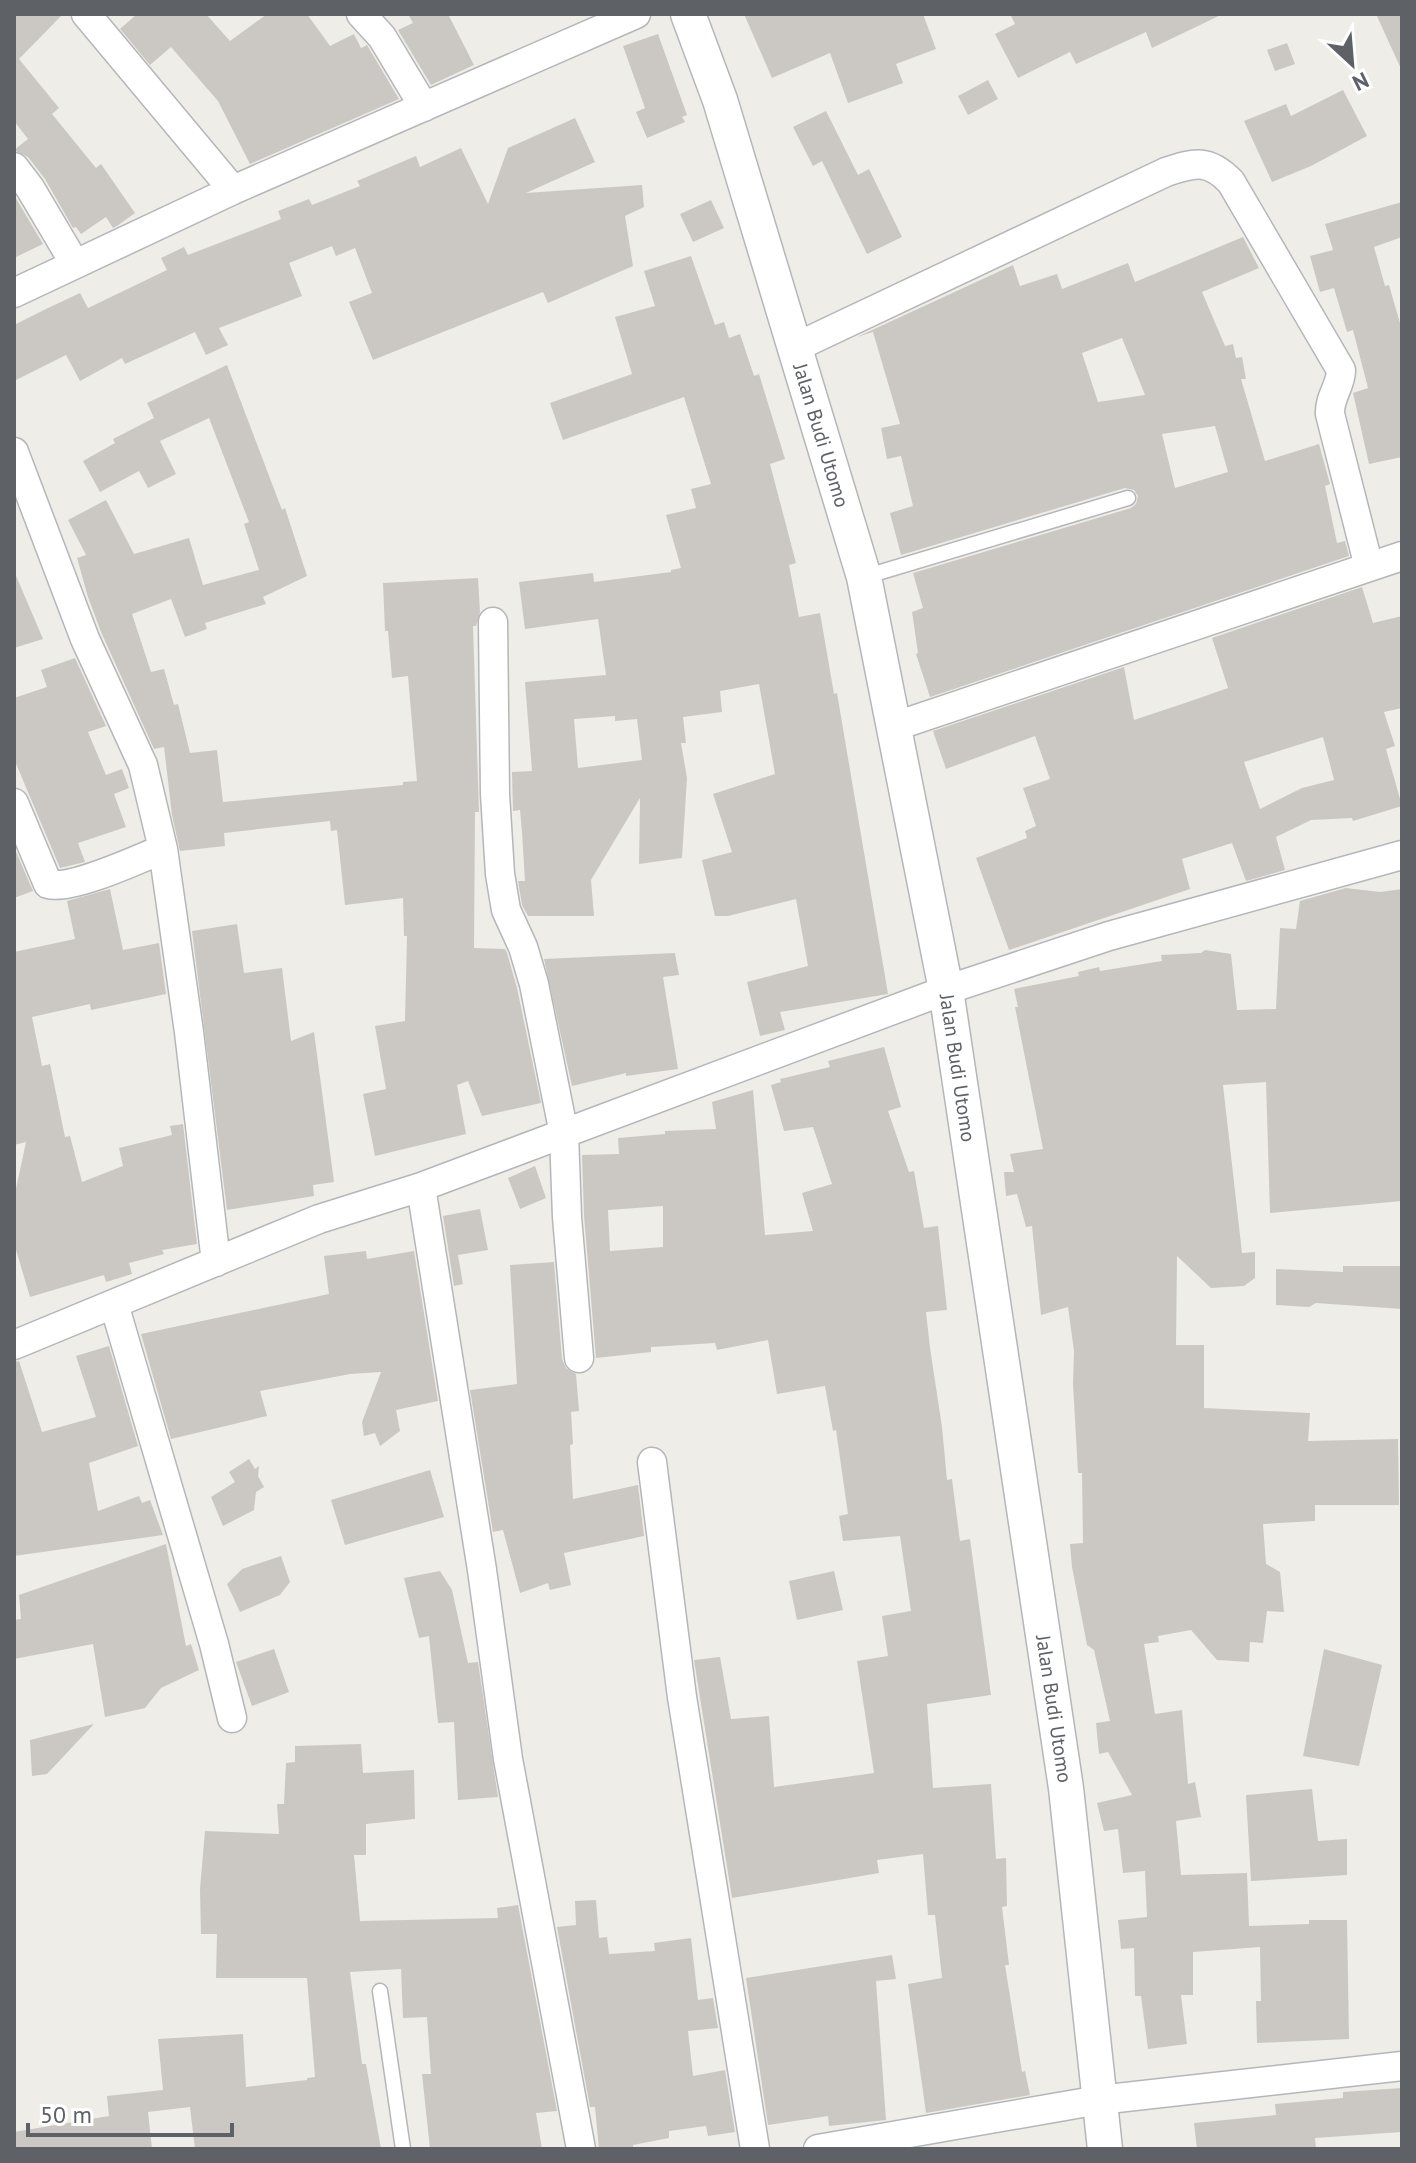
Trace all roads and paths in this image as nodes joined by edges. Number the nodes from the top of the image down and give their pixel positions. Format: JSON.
{"nodes":[{"id":1,"x":86,"y":14,"type":"edge"},
{"id":2,"x":361,"y":14,"type":"edge"},
{"id":3,"x":636,"y":14,"type":"edge"},
{"id":4,"x":688,"y":14,"type":"edge"},
{"id":5,"x":424,"y":107,"type":"junction"},
{"id":6,"x":14,"y":167,"type":"edge"},
{"id":7,"x":233,"y":190,"type":"junction"},
{"id":8,"x":75,"y":264,"type":"junction"},
{"id":9,"x":14,"y":293,"type":"edge"},
{"id":10,"x":794,"y":348,"type":"junction"},
{"id":11,"x":14,"y":452,"type":"edge"},
{"id":12,"x":20,"y":485,"type":"edge"},
{"id":13,"x":1128,"y":498,"type":"dead end"},
{"id":14,"x":1402,"y":556,"type":"edge"},
{"id":15,"x":1369,"y":567,"type":"junction"},
{"id":16,"x":864,"y":577,"type":"junction"},
{"id":17,"x":493,"y":622,"type":"dead end"},
{"id":18,"x":893,"y":727,"type":"junction"},
{"id":19,"x":14,"y":803,"type":"edge"},
{"id":20,"x":163,"y":849,"type":"junction"},
{"id":21,"x":1402,"y":855,"type":"edge"},
{"id":22,"x":946,"y":990,"type":"junction"},
{"id":23,"x":564,"y":1134,"type":"junction"},
{"id":24,"x":421,"y":1187,"type":"junction"},
{"id":25,"x":216,"y":1262,"type":"junction"},
{"id":26,"x":114,"y":1304,"type":"junction"},
{"id":27,"x":14,"y":1345,"type":"edge"},
{"id":28,"x":579,"y":1358,"type":"dead end"},
{"id":29,"x":652,"y":1462,"type":"dead end"},
{"id":30,"x":232,"y":1718,"type":"dead end"},
{"id":31,"x":380,"y":1991,"type":"dead end"},
{"id":32,"x":1402,"y":2066,"type":"edge"},
{"id":33,"x":1099,"y":2100,"type":"junction"},
{"id":34,"x":403,"y":2149,"type":"edge"},
{"id":35,"x":581,"y":2149,"type":"edge"},
{"id":36,"x":755,"y":2149,"type":"edge"},
{"id":37,"x":818,"y":2149,"type":"edge"},
{"id":38,"x":1105,"y":2149,"type":"edge"}],
"edges":[{"from":1,"to":7,"type":"street"},
{"from":2,"to":5,"type":"street"},
{"from":3,"to":5,"type":"street"},
{"from":4,"to":10,"type":"street","name":"Jalan Budi Utomo"},
{"from":5,"to":7,"type":"street"},
{"from":6,"to":8,"type":"street"},
{"from":7,"to":8,"type":"street"},
{"from":8,"to":9,"type":"street"},
{"from":10,"to":15,"type":"street"},
{"from":10,"to":16,"type":"street","name":"Jalan Budi Utomo"},
{"from":11,"to":12,"type":"street"},
{"from":12,"to":20,"type":"street"},
{"from":13,"to":16,"type":"lane"},
{"from":14,"to":15,"type":"street"},
{"from":15,"to":18,"type":"street"},
{"from":16,"to":18,"type":"street","name":"Jalan Budi Utomo"},
{"from":17,"to":23,"type":"street"},
{"from":18,"to":22,"type":"street","name":"Jalan Budi Utomo"},
{"from":19,"to":20,"type":"street"},
{"from":20,"to":25,"type":"street"},
{"from":21,"to":22,"type":"street"},
{"from":22,"to":23,"type":"street"},
{"from":22,"to":33,"type":"street","name":"Jalan Budi Utomo"},
{"from":23,"to":24,"type":"street"},
{"from":23,"to":28,"type":"street"},
{"from":24,"to":25,"type":"street"},
{"from":24,"to":35,"type":"street"},
{"from":25,"to":26,"type":"street"},
{"from":26,"to":27,"type":"street"},
{"from":26,"to":30,"type":"street"},
{"from":29,"to":36,"type":"street"},
{"from":31,"to":34,"type":"lane"},
{"from":32,"to":33,"type":"street"},
{"from":33,"to":37,"type":"street"},
{"from":33,"to":38,"type":"street","name":"Jalan Budi Utomo"}]}
